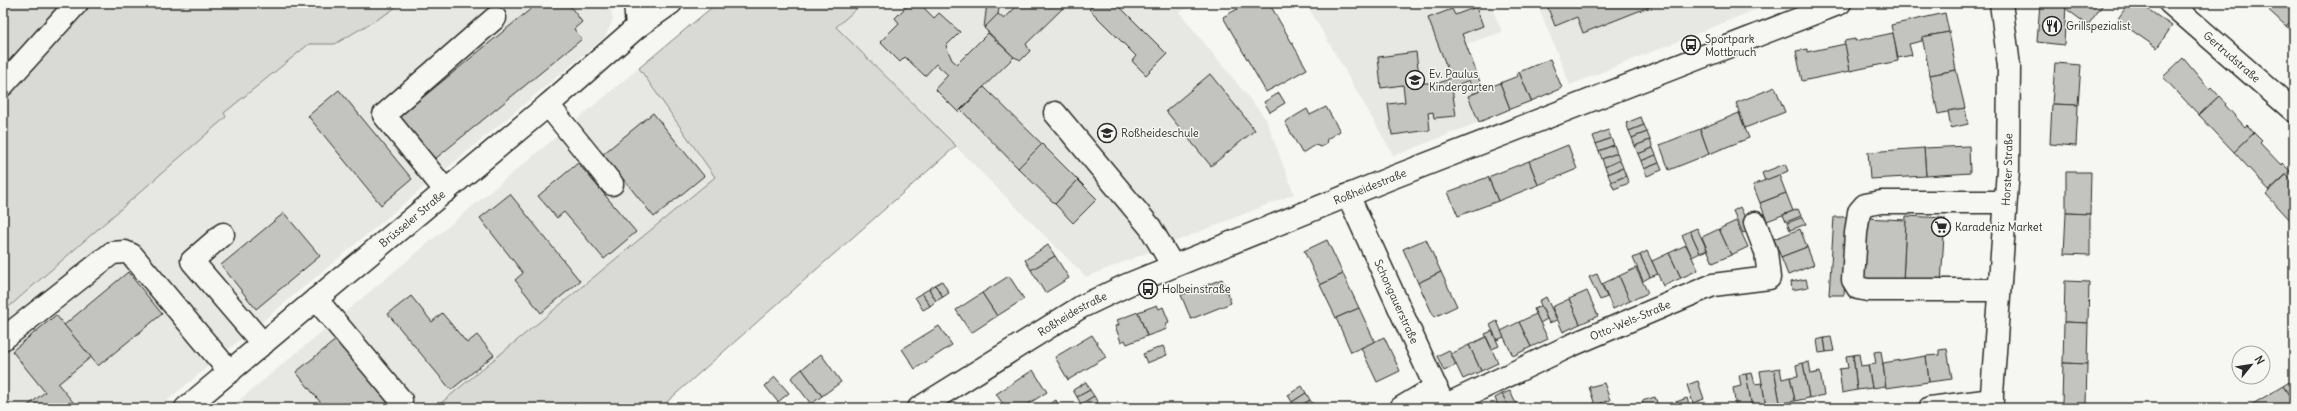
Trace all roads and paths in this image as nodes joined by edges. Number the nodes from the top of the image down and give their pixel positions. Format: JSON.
{"nodes":[{"id":1,"x":77,"y":3,"type":"edge"},
{"id":2,"x":635,"y":3,"type":"edge"},
{"id":3,"x":671,"y":3,"type":"edge"},
{"id":4,"x":1840,"y":3,"type":"edge"},
{"id":5,"x":2001,"y":3,"type":"edge"},
{"id":6,"x":2170,"y":3,"type":"edge"},
{"id":7,"x":494,"y":18,"type":"dead end"},
{"id":8,"x":637,"y":27,"type":"junction"},
{"id":9,"x":3,"y":85,"type":"edge"},
{"id":10,"x":548,"y":105,"type":"junction"},
{"id":11,"x":2294,"y":111,"type":"edge"},
{"id":12,"x":1055,"y":113,"type":"dead end"},
{"id":13,"x":612,"y":184,"type":"dead end"},
{"id":14,"x":446,"y":191,"type":"junction"},
{"id":15,"x":1348,"y":195,"type":"junction"},
{"id":16,"x":2005,"y":202,"type":"junction"},
{"id":17,"x":1755,"y":223,"type":"dead end"},
{"id":18,"x":223,"y":234,"type":"dead end"},
{"id":19,"x":1173,"y":266,"type":"junction"},
{"id":20,"x":1999,"y":290,"type":"junction"},
{"id":21,"x":316,"y":299,"type":"junction"},
{"id":22,"x":3,"y":338,"type":"edge"},
{"id":23,"x":263,"y":344,"type":"junction"},
{"id":24,"x":230,"y":372,"type":"junction"},
{"id":25,"x":401,"y":400,"type":"dead end"},
{"id":26,"x":1442,"y":400,"type":"edge"},
{"id":27,"x":1991,"y":404,"type":"edge"},
{"id":28,"x":186,"y":408,"type":"edge"},
{"id":29,"x":919,"y":408,"type":"edge"},
{"id":30,"x":1401,"y":408,"type":"edge"},
{"id":31,"x":1930,"y":408,"type":"edge"}],
"edges":[{"from":1,"to":9,"type":"street"},
{"from":2,"to":8,"type":"street"},
{"from":3,"to":8,"type":"street","name":"Brüsseler Straße"},
{"from":4,"to":15,"type":"street","name":"Roßheidestraße"},
{"from":5,"to":16,"type":"street","name":"Horster Straße"},
{"from":6,"to":11,"type":"street","name":"Gertrudstraße"},
{"from":7,"to":14,"type":"street"},
{"from":8,"to":10,"type":"street","name":"Brüsseler Straße"},
{"from":10,"to":13,"type":"street"},
{"from":10,"to":14,"type":"street","name":"Brüsseler Straße"},
{"from":12,"to":19,"type":"street"},
{"from":14,"to":21,"type":"street","name":"Brüsseler Straße"},
{"from":15,"to":19,"type":"street","name":"Roßheidestraße"},
{"from":15,"to":26,"type":"street","name":"Schongauerstraße"},
{"from":16,"to":20,"type":"street","name":"Horster Straße"},
{"from":16,"to":20,"type":"street"},
{"from":17,"to":26,"type":"street","name":"Otto-Wels-Straße"},
{"from":18,"to":23,"type":"street"},
{"from":19,"to":29,"type":"street","name":"Roßheidestraße"},
{"from":20,"to":27,"type":"street","name":"Horster Straße"},
{"from":21,"to":23,"type":"street","name":"Brüsseler Straße"},
{"from":21,"to":25,"type":"street"},
{"from":22,"to":24,"type":"street"},
{"from":23,"to":24,"type":"street","name":"Brüsseler Straße"},
{"from":24,"to":28,"type":"street","name":"Brüsseler Straße"},
{"from":26,"to":30,"type":"street"},
{"from":27,"to":31,"type":"street"}]}
